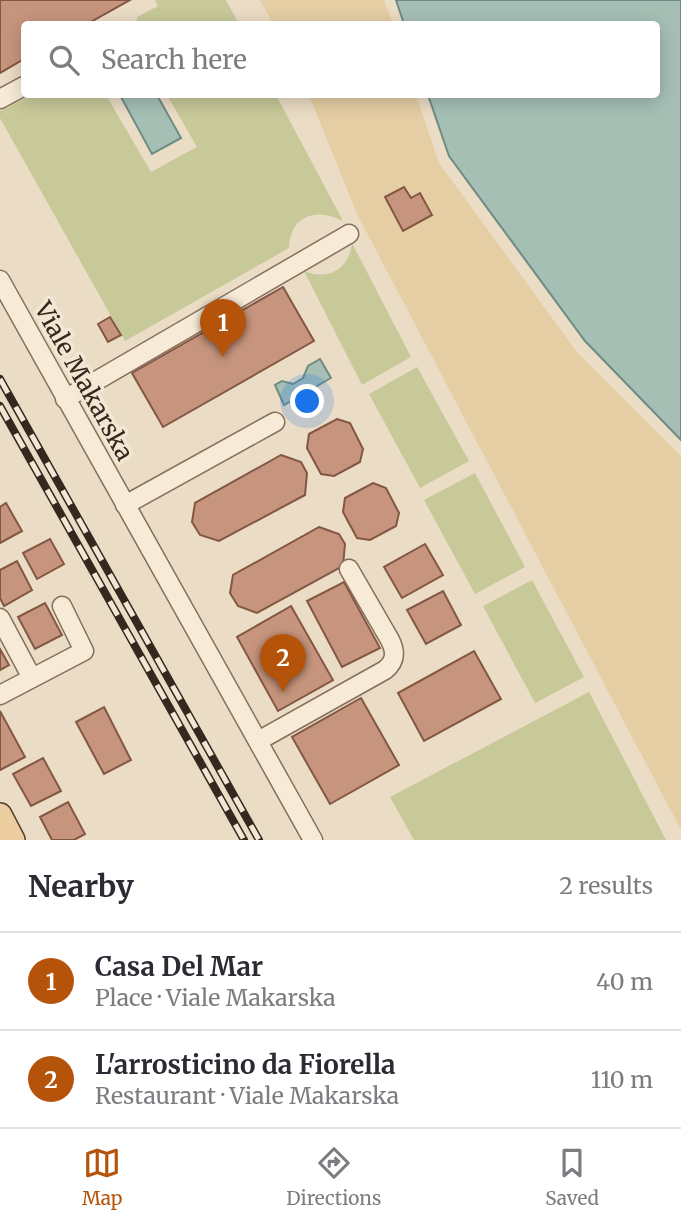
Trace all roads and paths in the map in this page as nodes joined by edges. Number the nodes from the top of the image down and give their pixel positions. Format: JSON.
{"nodes":[{"id":1,"x":21,"y":88,"type":"edge"},
{"id":2,"x":0,"y":99,"type":"edge"},
{"id":3,"x":349,"y":234,"type":"dead end"},
{"id":4,"x":0,"y":279,"type":"edge"},
{"id":5,"x":65,"y":400,"type":"junction"},
{"id":6,"x":275,"y":422,"type":"dead end"},
{"id":7,"x":125,"y":505,"type":"junction"},
{"id":8,"x":349,"y":569,"type":"dead end"},
{"id":9,"x":62,"y":606,"type":"dead end"},
{"id":10,"x":0,"y":618,"type":"edge"},
{"id":11,"x":32,"y":678,"type":"junction"},
{"id":12,"x":0,"y":695,"type":"edge"},
{"id":13,"x":258,"y":741,"type":"junction"},
{"id":14,"x":0,"y":815,"type":"edge"},
{"id":15,"x":13,"y":840,"type":"edge"},
{"id":16,"x":313,"y":840,"type":"edge"}],
"edges":[{"from":1,"to":2,"type":"street"},
{"from":3,"to":5,"type":"street"},
{"from":4,"to":5,"type":"street","name":"Viale Makarska"},
{"from":5,"to":7,"type":"street","name":"Viale Makarska"},
{"from":6,"to":7,"type":"street"},
{"from":7,"to":13,"type":"street","name":"Viale Makarska"},
{"from":8,"to":13,"type":"street"},
{"from":9,"to":11,"type":"street"},
{"from":10,"to":11,"type":"street"},
{"from":11,"to":12,"type":"street"},
{"from":13,"to":16,"type":"street","name":"Viale Makarska"},
{"from":14,"to":15,"type":"main road"}]}
